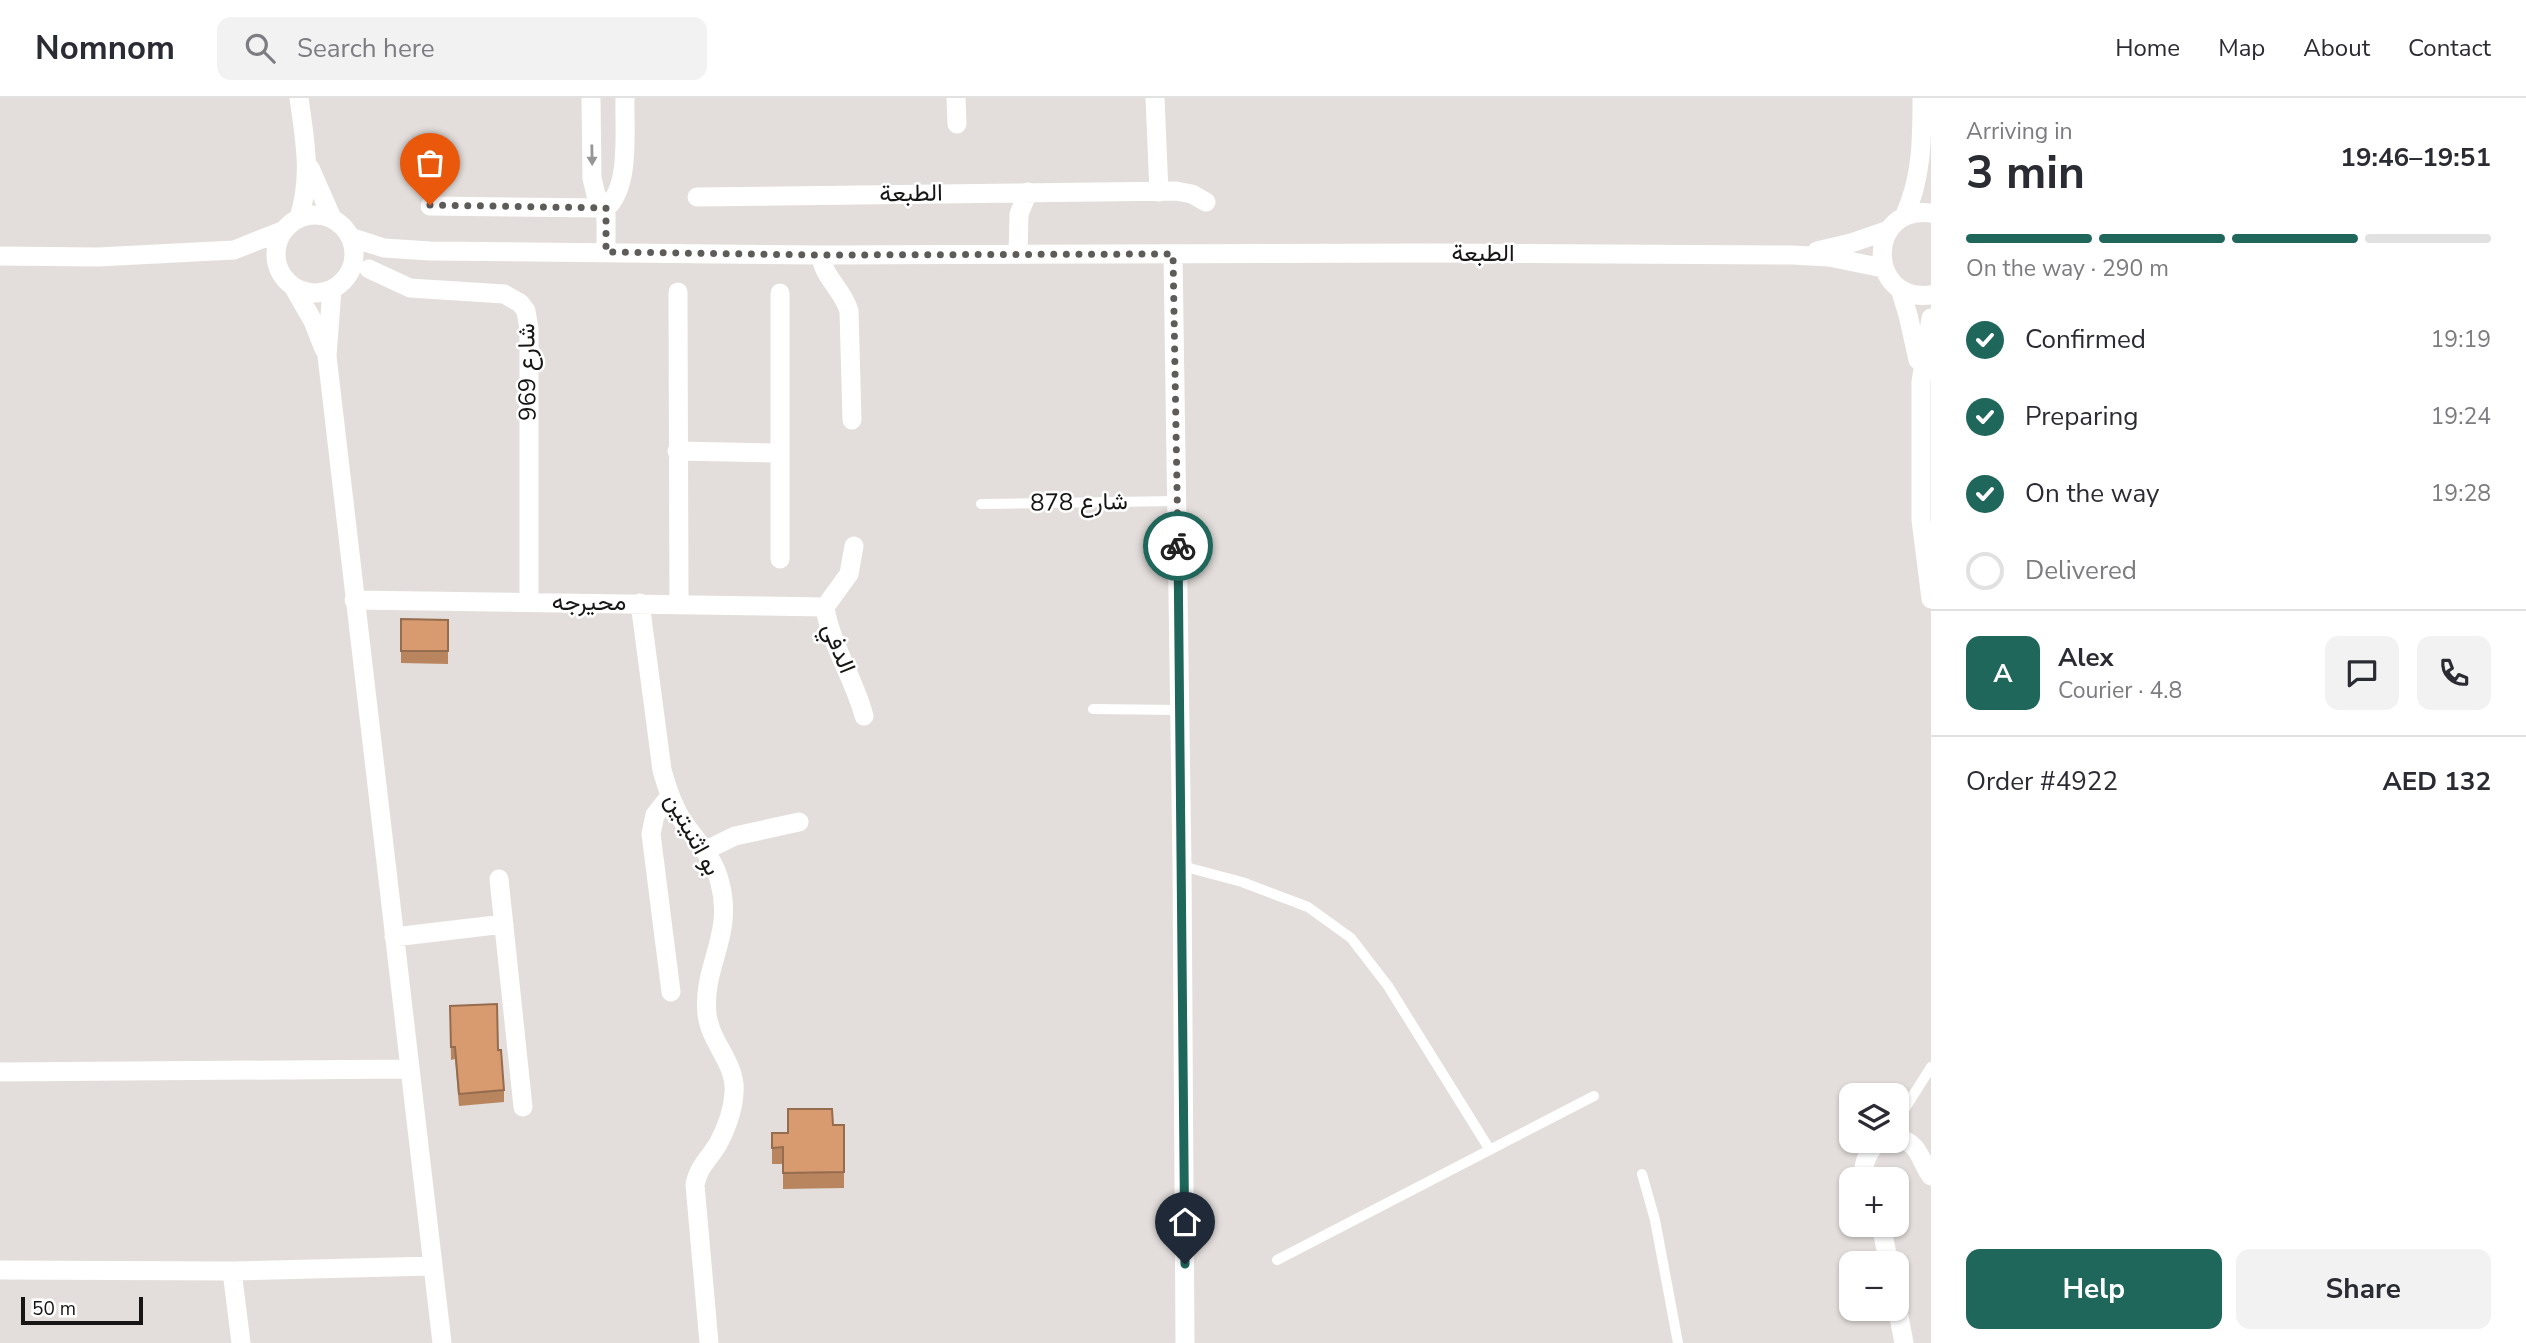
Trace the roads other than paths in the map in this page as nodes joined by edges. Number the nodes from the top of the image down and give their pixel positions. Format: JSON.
{"nodes":[{"id":1,"x":299,"y":98,"type":"edge"},
{"id":2,"x":591,"y":98,"type":"edge"},
{"id":3,"x":625,"y":98,"type":"edge"},
{"id":4,"x":956,"y":98,"type":"edge"},
{"id":5,"x":1154,"y":98,"type":"edge"},
{"id":6,"x":1922,"y":98,"type":"edge"},
{"id":7,"x":957,"y":124,"type":"dead end"},
{"id":8,"x":1922,"y":142,"type":"junction"},
{"id":9,"x":308,"y":164,"type":"junction"},
{"id":10,"x":1931,"y":182,"type":"edge"},
{"id":11,"x":1028,"y":191,"type":"junction"},
{"id":12,"x":1159,"y":191,"type":"junction"},
{"id":13,"x":697,"y":197,"type":"dead end"},
{"id":14,"x":1206,"y":202,"type":"dead end"},
{"id":15,"x":430,"y":205,"type":"dead end"},
{"id":16,"x":606,"y":208,"type":"junction"},
{"id":17,"x":1931,"y":213,"type":"edge"},
{"id":18,"x":1904,"y":217,"type":"junction"},
{"id":19,"x":299,"y":218,"type":"junction"},
{"id":20,"x":332,"y":218,"type":"junction"},
{"id":21,"x":1889,"y":230,"type":"junction"},
{"id":22,"x":282,"y":231,"type":"junction"},
{"id":23,"x":350,"y":237,"type":"junction"},
{"id":24,"x":234,"y":250,"type":"junction"},
{"id":25,"x":430,"y":251,"type":"junction"},
{"id":26,"x":606,"y":252,"type":"junction"},
{"id":27,"x":1018,"y":254,"type":"junction"},
{"id":28,"x":1173,"y":254,"type":"junction"},
{"id":29,"x":821,"y":255,"type":"junction"},
{"id":30,"x":1792,"y":255,"type":"junction"},
{"id":31,"x":0,"y":256,"type":"edge"},
{"id":32,"x":1883,"y":268,"type":"junction"},
{"id":33,"x":369,"y":269,"type":"junction"},
{"id":34,"x":279,"y":273,"type":"junction"},
{"id":35,"x":339,"y":284,"type":"junction"},
{"id":36,"x":294,"y":288,"type":"junction"},
{"id":37,"x":1900,"y":289,"type":"junction"},
{"id":38,"x":678,"y":292,"type":"dead end"},
{"id":39,"x":780,"y":293,"type":"dead end"},
{"id":40,"x":1931,"y":295,"type":"edge"},
{"id":41,"x":1931,"y":318,"type":"edge"},
{"id":42,"x":327,"y":356,"type":"junction"},
{"id":43,"x":1922,"y":382,"type":"junction"},
{"id":44,"x":852,"y":420,"type":"dead end"},
{"id":45,"x":677,"y":452,"type":"junction"},
{"id":46,"x":780,"y":453,"type":"junction"},
{"id":47,"x":1177,"y":501,"type":"junction"},
{"id":48,"x":981,"y":503,"type":"dead end"},
{"id":49,"x":1926,"y":520,"type":"edge"},
{"id":50,"x":854,"y":546,"type":"dead end"},
{"id":51,"x":780,"y":559,"type":"dead end"},
{"id":52,"x":1931,"y":599,"type":"edge"},
{"id":53,"x":354,"y":600,"type":"junction"},
{"id":54,"x":529,"y":602,"type":"junction"},
{"id":55,"x":640,"y":603,"type":"junction"},
{"id":56,"x":679,"y":604,"type":"junction"},
{"id":57,"x":825,"y":607,"type":"junction"},
{"id":58,"x":1093,"y":709,"type":"dead end"},
{"id":59,"x":1180,"y":710,"type":"junction"},
{"id":60,"x":864,"y":716,"type":"dead end"},
{"id":61,"x":670,"y":796,"type":"junction"},
{"id":62,"x":799,"y":822,"type":"dead end"},
{"id":63,"x":706,"y":850,"type":"junction"},
{"id":64,"x":1182,"y":866,"type":"junction"},
{"id":65,"x":499,"y":879,"type":"dead end"},
{"id":66,"x":504,"y":924,"type":"junction"},
{"id":67,"x":394,"y":937,"type":"junction"},
{"id":68,"x":671,"y":992,"type":"dead end"},
{"id":69,"x":1931,"y":1067,"type":"edge"},
{"id":70,"x":409,"y":1069,"type":"junction"},
{"id":71,"x":0,"y":1073,"type":"edge"},
{"id":72,"x":1594,"y":1096,"type":"dead end"},
{"id":73,"x":1909,"y":1102,"type":"edge"},
{"id":74,"x":523,"y":1107,"type":"dead end"},
{"id":75,"x":1909,"y":1143,"type":"edge"},
{"id":76,"x":1490,"y":1150,"type":"junction"},
{"id":77,"x":1642,"y":1174,"type":"dead end"},
{"id":78,"x":1931,"y":1176,"type":"edge"},
{"id":79,"x":1277,"y":1260,"type":"dead end"},
{"id":80,"x":433,"y":1266,"type":"junction"},
{"id":81,"x":0,"y":1270,"type":"edge"},
{"id":82,"x":232,"y":1271,"type":"junction"},
{"id":83,"x":1900,"y":1321,"type":"edge"},
{"id":84,"x":241,"y":1343,"type":"edge"},
{"id":85,"x":442,"y":1343,"type":"edge"},
{"id":86,"x":709,"y":1343,"type":"edge"},
{"id":87,"x":1185,"y":1343,"type":"edge"},
{"id":88,"x":1678,"y":1343,"type":"edge"},
{"id":89,"x":1904,"y":1343,"type":"edge"}],
"edges":[{"from":1,"to":9,"type":"street"},
{"from":2,"to":16,"type":"street","one_way":true},
{"from":3,"to":16,"type":"street"},
{"from":4,"to":7,"type":"street"},
{"from":5,"to":12,"type":"street"},
{"from":6,"to":8,"type":"street"},
{"from":8,"to":10,"type":"street"},
{"from":8,"to":18,"type":"street"},
{"from":9,"to":19,"type":"street"},
{"from":9,"to":20,"type":"street"},
{"from":11,"to":12,"type":"street","name":"الطبعة"},
{"from":11,"to":13,"type":"street","name":"الطبعة"},
{"from":11,"to":27,"type":"street"},
{"from":12,"to":14,"type":"street","name":"الطبعة"},
{"from":15,"to":16,"type":"street"},
{"from":16,"to":26,"type":"street"},
{"from":17,"to":18,"type":"street"},
{"from":18,"to":21,"type":"street"},
{"from":19,"to":20,"type":"street"},
{"from":19,"to":22,"type":"street"},
{"from":20,"to":23,"type":"street"},
{"from":21,"to":30,"type":"street"},
{"from":21,"to":32,"type":"street"},
{"from":22,"to":24,"type":"street"},
{"from":22,"to":34,"type":"street"},
{"from":23,"to":25,"type":"street"},
{"from":23,"to":35,"type":"street"},
{"from":24,"to":31,"type":"street"},
{"from":24,"to":34,"type":"street"},
{"from":25,"to":26,"type":"street","name":"الطبعة"},
{"from":25,"to":33,"type":"street"},
{"from":26,"to":29,"type":"street","name":"الطبعة"},
{"from":27,"to":28,"type":"street","name":"الطبعة"},
{"from":27,"to":29,"type":"street","name":"الطبعة"},
{"from":28,"to":30,"type":"street","name":"الطبعة"},
{"from":28,"to":47,"type":"street"},
{"from":29,"to":44,"type":"street"},
{"from":30,"to":32,"type":"street"},
{"from":32,"to":37,"type":"street"},
{"from":33,"to":35,"type":"street"},
{"from":33,"to":54,"type":"street","name":"شارع 969"},
{"from":34,"to":36,"type":"street"},
{"from":35,"to":36,"type":"street"},
{"from":35,"to":42,"type":"street"},
{"from":36,"to":42,"type":"street"},
{"from":37,"to":40,"type":"street"},
{"from":37,"to":43,"type":"street"},
{"from":38,"to":45,"type":"street"},
{"from":39,"to":46,"type":"street"},
{"from":41,"to":43,"type":"street"},
{"from":42,"to":53,"type":"street"},
{"from":43,"to":49,"type":"street"},
{"from":45,"to":46,"type":"street"},
{"from":45,"to":56,"type":"street"},
{"from":46,"to":51,"type":"street"},
{"from":47,"to":48,"type":"lane","name":"شارع 878"},
{"from":47,"to":59,"type":"street"},
{"from":49,"to":52,"type":"street"},
{"from":50,"to":57,"type":"street","name":"الدفي"},
{"from":53,"to":54,"type":"street","name":"محيرجه"},
{"from":53,"to":67,"type":"street"},
{"from":54,"to":55,"type":"street","name":"محيرجه"},
{"from":55,"to":56,"type":"street","name":"محيرجه"},
{"from":55,"to":61,"type":"street","name":"بو اثنيتين"},
{"from":56,"to":57,"type":"street","name":"محيرجه"},
{"from":57,"to":60,"type":"street","name":"الدفي"},
{"from":58,"to":59,"type":"lane"},
{"from":59,"to":64,"type":"street"},
{"from":61,"to":63,"type":"street","name":"بو اثنيتين"},
{"from":61,"to":68,"type":"street"},
{"from":62,"to":63,"type":"street"},
{"from":63,"to":86,"type":"street","name":"بو اثنيتين"},
{"from":64,"to":76,"type":"lane"},
{"from":64,"to":87,"type":"street"},
{"from":65,"to":66,"type":"street"},
{"from":66,"to":67,"type":"street"},
{"from":66,"to":74,"type":"street"},
{"from":67,"to":70,"type":"street"},
{"from":69,"to":73,"type":"lane"},
{"from":70,"to":71,"type":"street"},
{"from":70,"to":80,"type":"street"},
{"from":72,"to":76,"type":"lane"},
{"from":75,"to":78,"type":"street"},
{"from":76,"to":79,"type":"lane"},
{"from":77,"to":88,"type":"lane"},
{"from":80,"to":82,"type":"street"},
{"from":80,"to":85,"type":"street"},
{"from":81,"to":82,"type":"street"},
{"from":82,"to":84,"type":"street"},
{"from":83,"to":89,"type":"street"}]}
